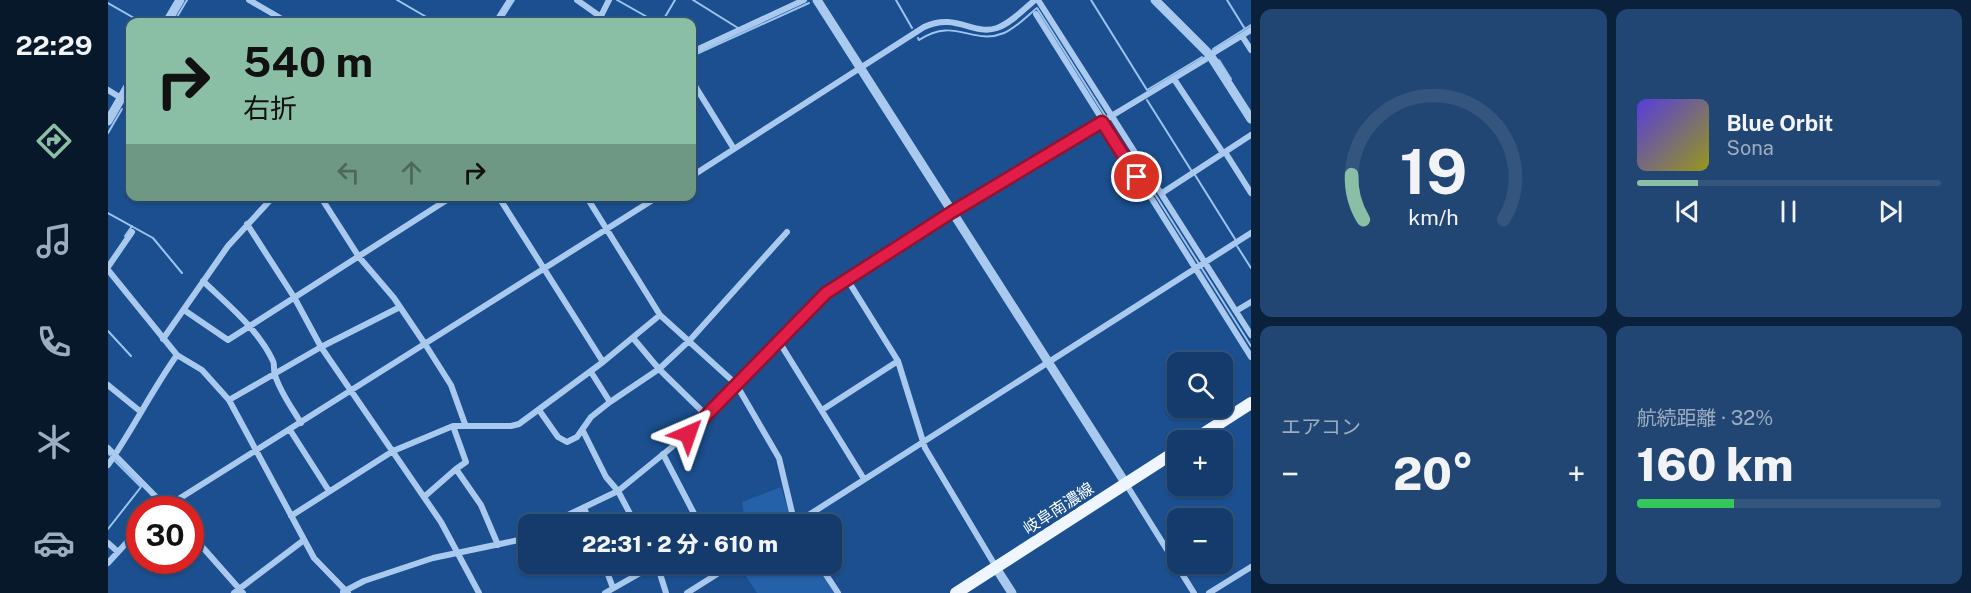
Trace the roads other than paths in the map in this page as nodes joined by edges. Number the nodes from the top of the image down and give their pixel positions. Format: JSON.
{"nodes":[{"id":1,"x":180,"y":0,"type":"edge"},
{"id":2,"x":249,"y":0,"type":"edge"},
{"id":3,"x":510,"y":0,"type":"edge"},
{"id":4,"x":577,"y":0,"type":"edge"},
{"id":5,"x":609,"y":0,"type":"edge"},
{"id":6,"x":804,"y":0,"type":"edge"},
{"id":7,"x":817,"y":0,"type":"edge"},
{"id":8,"x":1036,"y":0,"type":"edge"},
{"id":9,"x":1155,"y":0,"type":"edge"},
{"id":10,"x":1036,"y":14,"type":"dead end"},
{"id":11,"x":169,"y":18,"type":"edge"},
{"id":12,"x":280,"y":18,"type":"edge"},
{"id":13,"x":499,"y":18,"type":"edge"},
{"id":14,"x":598,"y":18,"type":"edge"},
{"id":15,"x":601,"y":18,"type":"edge"},
{"id":16,"x":1047,"y":23,"type":"junction"},
{"id":17,"x":1251,"y":30,"type":"edge"},
{"id":18,"x":1242,"y":36,"type":"junction"},
{"id":19,"x":696,"y":50,"type":"edge"},
{"id":20,"x":1251,"y":50,"type":"edge"},
{"id":21,"x":1210,"y":56,"type":"junction"},
{"id":22,"x":861,"y":68,"type":"junction"},
{"id":23,"x":1174,"y":79,"type":"junction"},
{"id":24,"x":696,"y":87,"type":"edge"},
{"id":25,"x":108,"y":90,"type":"edge"},
{"id":26,"x":126,"y":90,"type":"edge"},
{"id":27,"x":121,"y":98,"type":"junction"},
{"id":28,"x":1107,"y":119,"type":"junction"},
{"id":29,"x":1251,"y":119,"type":"edge"},
{"id":30,"x":108,"y":121,"type":"edge"},
{"id":31,"x":1251,"y":135,"type":"edge"},
{"id":32,"x":734,"y":148,"type":"junction"},
{"id":33,"x":1224,"y":153,"type":"junction"},
{"id":34,"x":696,"y":173,"type":"edge"},
{"id":35,"x":1162,"y":193,"type":"junction"},
{"id":36,"x":1251,"y":193,"type":"edge"},
{"id":37,"x":269,"y":201,"type":"edge"},
{"id":38,"x":323,"y":201,"type":"edge"},
{"id":39,"x":445,"y":201,"type":"edge"},
{"id":40,"x":501,"y":201,"type":"edge"},
{"id":41,"x":589,"y":201,"type":"edge"},
{"id":42,"x":651,"y":201,"type":"edge"},
{"id":43,"x":952,"y":212,"type":"junction"},
{"id":44,"x":247,"y":224,"type":"junction"},
{"id":45,"x":607,"y":230,"type":"junction"},
{"id":46,"x":132,"y":232,"type":"dead end"},
{"id":47,"x":787,"y":232,"type":"dead end"},
{"id":48,"x":1251,"y":233,"type":"edge"},
{"id":49,"x":359,"y":257,"type":"junction"},
{"id":50,"x":1201,"y":265,"type":"junction"},
{"id":51,"x":108,"y":269,"type":"edge"},
{"id":52,"x":544,"y":269,"type":"junction"},
{"id":53,"x":847,"y":279,"type":"junction"},
{"id":54,"x":203,"y":281,"type":"junction"},
{"id":55,"x":294,"y":297,"type":"junction"},
{"id":56,"x":1251,"y":302,"type":"edge"},
{"id":57,"x":400,"y":307,"type":"junction"},
{"id":58,"x":184,"y":310,"type":"junction"},
{"id":59,"x":1236,"y":311,"type":"junction"},
{"id":60,"x":660,"y":315,"type":"junction"},
{"id":61,"x":250,"y":327,"type":"junction"},
{"id":62,"x":1251,"y":335,"type":"edge"},
{"id":63,"x":633,"y":338,"type":"junction"},
{"id":64,"x":163,"y":339,"type":"junction"},
{"id":65,"x":690,"y":340,"type":"junction"},
{"id":66,"x":778,"y":340,"type":"junction"},
{"id":67,"x":425,"y":345,"type":"junction"},
{"id":68,"x":321,"y":347,"type":"junction"},
{"id":69,"x":177,"y":355,"type":"junction"},
{"id":70,"x":1251,"y":357,"type":"edge"},
{"id":71,"x":603,"y":362,"type":"junction"},
{"id":72,"x":898,"y":362,"type":"junction"},
{"id":73,"x":1048,"y":363,"type":"junction"},
{"id":74,"x":659,"y":369,"type":"junction"},
{"id":75,"x":591,"y":372,"type":"junction"},
{"id":76,"x":274,"y":374,"type":"junction"},
{"id":77,"x":736,"y":384,"type":"junction"},
{"id":78,"x":108,"y":385,"type":"edge"},
{"id":79,"x":352,"y":392,"type":"junction"},
{"id":80,"x":229,"y":400,"type":"junction"},
{"id":81,"x":610,"y":402,"type":"junction"},
{"id":82,"x":1251,"y":404,"type":"edge"},
{"id":83,"x":539,"y":410,"type":"junction"},
{"id":84,"x":822,"y":410,"type":"junction"},
{"id":85,"x":141,"y":412,"type":"junction"},
{"id":86,"x":706,"y":415,"type":"junction"},
{"id":87,"x":302,"y":423,"type":"junction"},
{"id":88,"x":465,"y":424,"type":"junction"},
{"id":89,"x":453,"y":426,"type":"junction"},
{"id":90,"x":290,"y":430,"type":"junction"},
{"id":91,"x":1210,"y":430,"type":"edge"},
{"id":92,"x":583,"y":431,"type":"junction"},
{"id":93,"x":922,"y":442,"type":"junction"},
{"id":94,"x":108,"y":448,"type":"edge"},
{"id":95,"x":257,"y":451,"type":"junction"},
{"id":96,"x":393,"y":452,"type":"junction"},
{"id":97,"x":663,"y":454,"type":"junction"},
{"id":98,"x":114,"y":456,"type":"junction"},
{"id":99,"x":1167,"y":457,"type":"edge"},
{"id":100,"x":108,"y":465,"type":"edge"},
{"id":101,"x":456,"y":469,"type":"junction"},
{"id":102,"x":864,"y":479,"type":"junction"},
{"id":103,"x":1126,"y":484,"type":"junction"},
{"id":104,"x":618,"y":490,"type":"junction"},
{"id":105,"x":329,"y":491,"type":"junction"},
{"id":106,"x":153,"y":496,"type":"edge"},
{"id":107,"x":186,"y":496,"type":"edge"},
{"id":108,"x":424,"y":497,"type":"junction"},
{"id":109,"x":584,"y":507,"type":"junction"},
{"id":110,"x":570,"y":514,"type":"edge"},
{"id":111,"x":586,"y":514,"type":"edge"},
{"id":112,"x":630,"y":514,"type":"edge"},
{"id":113,"x":694,"y":514,"type":"edge"},
{"id":114,"x":792,"y":514,"type":"edge"},
{"id":115,"x":811,"y":514,"type":"edge"},
{"id":116,"x":291,"y":516,"type":"junction"},
{"id":117,"x":518,"y":538,"type":"edge"},
{"id":118,"x":304,"y":540,"type":"junction"},
{"id":119,"x":126,"y":542,"type":"edge"},
{"id":120,"x":108,"y":543,"type":"edge"},
{"id":121,"x":498,"y":545,"type":"junction"},
{"id":122,"x":204,"y":550,"type":"edge"},
{"id":123,"x":117,"y":551,"type":"junction"},
{"id":124,"x":455,"y":552,"type":"junction"},
{"id":125,"x":108,"y":563,"type":"edge"},
{"id":126,"x":1251,"y":567,"type":"edge"},
{"id":127,"x":996,"y":568,"type":"junction"},
{"id":128,"x":608,"y":574,"type":"edge"},
{"id":129,"x":638,"y":574,"type":"edge"},
{"id":130,"x":659,"y":574,"type":"edge"},
{"id":131,"x":716,"y":574,"type":"edge"},
{"id":132,"x":826,"y":574,"type":"edge"},
{"id":133,"x":613,"y":588,"type":"junction"},
{"id":134,"x":239,"y":592,"type":"edge"},
{"id":135,"x":345,"y":592,"type":"edge"},
{"id":136,"x":479,"y":593,"type":"edge"},
{"id":137,"x":605,"y":593,"type":"edge"},
{"id":138,"x":666,"y":593,"type":"edge"},
{"id":139,"x":687,"y":593,"type":"edge"},
{"id":140,"x":838,"y":593,"type":"edge"},
{"id":141,"x":956,"y":593,"type":"edge"},
{"id":142,"x":1012,"y":593,"type":"edge"},
{"id":143,"x":1194,"y":593,"type":"edge"},
{"id":144,"x":1209,"y":593,"type":"edge"}],
"edges":[{"from":1,"to":11,"type":"street"},
{"from":2,"to":12,"type":"street"},
{"from":3,"to":13,"type":"street"},
{"from":4,"to":14,"type":"street"},
{"from":5,"to":15,"type":"street"},
{"from":6,"to":19,"type":"street"},
{"from":7,"to":22,"type":"street"},
{"from":8,"to":16,"type":"street"},
{"from":8,"to":22,"type":"street"},
{"from":9,"to":21,"type":"street"},
{"from":10,"to":16,"type":"street"},
{"from":16,"to":28,"type":"street"},
{"from":16,"to":28,"type":"street"},
{"from":17,"to":18,"type":"street"},
{"from":18,"to":20,"type":"street"},
{"from":18,"to":21,"type":"street"},
{"from":21,"to":23,"type":"street"},
{"from":21,"to":29,"type":"street"},
{"from":22,"to":32,"type":"street"},
{"from":22,"to":43,"type":"street"},
{"from":23,"to":28,"type":"street"},
{"from":23,"to":33,"type":"street"},
{"from":24,"to":32,"type":"street"},
{"from":25,"to":27,"type":"street"},
{"from":26,"to":27,"type":"street"},
{"from":27,"to":30,"type":"street"},
{"from":28,"to":35,"type":"street"},
{"from":28,"to":43,"type":"street"},
{"from":28,"to":50,"type":"street"},
{"from":31,"to":33,"type":"street"},
{"from":32,"to":34,"type":"street"},
{"from":33,"to":35,"type":"street"},
{"from":33,"to":36,"type":"street"},
{"from":35,"to":50,"type":"street"},
{"from":37,"to":44,"type":"street"},
{"from":38,"to":49,"type":"street"},
{"from":39,"to":49,"type":"street"},
{"from":40,"to":52,"type":"street"},
{"from":41,"to":45,"type":"street"},
{"from":42,"to":45,"type":"street"},
{"from":43,"to":53,"type":"street"},
{"from":43,"to":73,"type":"street"},
{"from":44,"to":54,"type":"street"},
{"from":44,"to":55,"type":"street"},
{"from":45,"to":52,"type":"street"},
{"from":45,"to":60,"type":"street"},
{"from":46,"to":51,"type":"street"},
{"from":47,"to":65,"type":"street"},
{"from":48,"to":50,"type":"street"},
{"from":49,"to":55,"type":"street"},
{"from":49,"to":57,"type":"street"},
{"from":50,"to":59,"type":"street"},
{"from":50,"to":70,"type":"street"},
{"from":50,"to":73,"type":"street"},
{"from":51,"to":64,"type":"street"},
{"from":52,"to":67,"type":"street"},
{"from":52,"to":71,"type":"street"},
{"from":53,"to":66,"type":"street"},
{"from":53,"to":72,"type":"street"},
{"from":54,"to":58,"type":"street"},
{"from":54,"to":61,"type":"street"},
{"from":55,"to":61,"type":"street"},
{"from":55,"to":68,"type":"street"},
{"from":56,"to":59,"type":"street"},
{"from":57,"to":67,"type":"street"},
{"from":57,"to":68,"type":"street"},
{"from":58,"to":61,"type":"street"},
{"from":58,"to":64,"type":"street"},
{"from":59,"to":62,"type":"street"},
{"from":60,"to":63,"type":"street"},
{"from":60,"to":65,"type":"street"},
{"from":61,"to":76,"type":"street"},
{"from":63,"to":71,"type":"street"},
{"from":63,"to":74,"type":"street"},
{"from":64,"to":69,"type":"street"},
{"from":65,"to":74,"type":"street"},
{"from":65,"to":77,"type":"street"},
{"from":66,"to":77,"type":"street"},
{"from":66,"to":84,"type":"street"},
{"from":67,"to":79,"type":"street"},
{"from":67,"to":88,"type":"street"},
{"from":68,"to":76,"type":"street"},
{"from":68,"to":79,"type":"street"},
{"from":69,"to":80,"type":"street"},
{"from":69,"to":85,"type":"street"},
{"from":71,"to":75,"type":"street"},
{"from":72,"to":84,"type":"street"},
{"from":72,"to":93,"type":"street"},
{"from":73,"to":93,"type":"street"},
{"from":73,"to":103,"type":"street"},
{"from":74,"to":81,"type":"street"},
{"from":74,"to":86,"type":"street"},
{"from":75,"to":81,"type":"street"},
{"from":75,"to":83,"type":"street"},
{"from":76,"to":80,"type":"street"},
{"from":76,"to":87,"type":"street"},
{"from":77,"to":86,"type":"street"},
{"from":77,"to":114,"type":"street"},
{"from":78,"to":85,"type":"street"},
{"from":79,"to":87,"type":"street"},
{"from":79,"to":96,"type":"street"},
{"from":80,"to":95,"type":"street"},
{"from":81,"to":92,"type":"street"},
{"from":82,"to":91,"type":"main road"},
{"from":83,"to":88,"type":"street"},
{"from":83,"to":92,"type":"street"},
{"from":84,"to":102,"type":"street"},
{"from":85,"to":98,"type":"street"},
{"from":86,"to":97,"type":"street"},
{"from":87,"to":90,"type":"street"},
{"from":88,"to":89,"type":"street"},
{"from":89,"to":96,"type":"street"},
{"from":89,"to":101,"type":"street"},
{"from":90,"to":95,"type":"street"},
{"from":90,"to":105,"type":"street"},
{"from":92,"to":104,"type":"street"},
{"from":93,"to":102,"type":"street"},
{"from":93,"to":127,"type":"street"},
{"from":94,"to":98,"type":"street"},
{"from":95,"to":107,"type":"street"},
{"from":95,"to":116,"type":"street"},
{"from":96,"to":105,"type":"street"},
{"from":96,"to":108,"type":"street"},
{"from":97,"to":104,"type":"street"},
{"from":97,"to":113,"type":"street"},
{"from":98,"to":100,"type":"street"},
{"from":98,"to":106,"type":"street"},
{"from":99,"to":103,"type":"main road","name":"岐阜南濃線"},
{"from":101,"to":108,"type":"street"},
{"from":101,"to":121,"type":"street"},
{"from":102,"to":115,"type":"street"},
{"from":103,"to":127,"type":"main road","name":"岐阜南濃線"},
{"from":103,"to":143,"type":"street"},
{"from":104,"to":109,"type":"street"},
{"from":104,"to":112,"type":"street"},
{"from":105,"to":116,"type":"street"},
{"from":108,"to":124,"type":"street"},
{"from":109,"to":110,"type":"street"},
{"from":109,"to":111,"type":"street"},
{"from":116,"to":118,"type":"street"},
{"from":117,"to":121,"type":"street"},
{"from":118,"to":134,"type":"street"},
{"from":118,"to":135,"type":"street"},
{"from":119,"to":123,"type":"street"},
{"from":120,"to":123,"type":"street"},
{"from":121,"to":124,"type":"street"},
{"from":122,"to":134,"type":"street"},
{"from":123,"to":125,"type":"street"},
{"from":124,"to":135,"type":"street"},
{"from":124,"to":136,"type":"street"},
{"from":126,"to":144,"type":"street"},
{"from":127,"to":141,"type":"main road","name":"岐阜南濃線"},
{"from":127,"to":142,"type":"street"},
{"from":128,"to":133,"type":"street"},
{"from":129,"to":133,"type":"street"},
{"from":130,"to":138,"type":"street"},
{"from":131,"to":139,"type":"street"},
{"from":132,"to":140,"type":"street"},
{"from":133,"to":137,"type":"street"}]}
